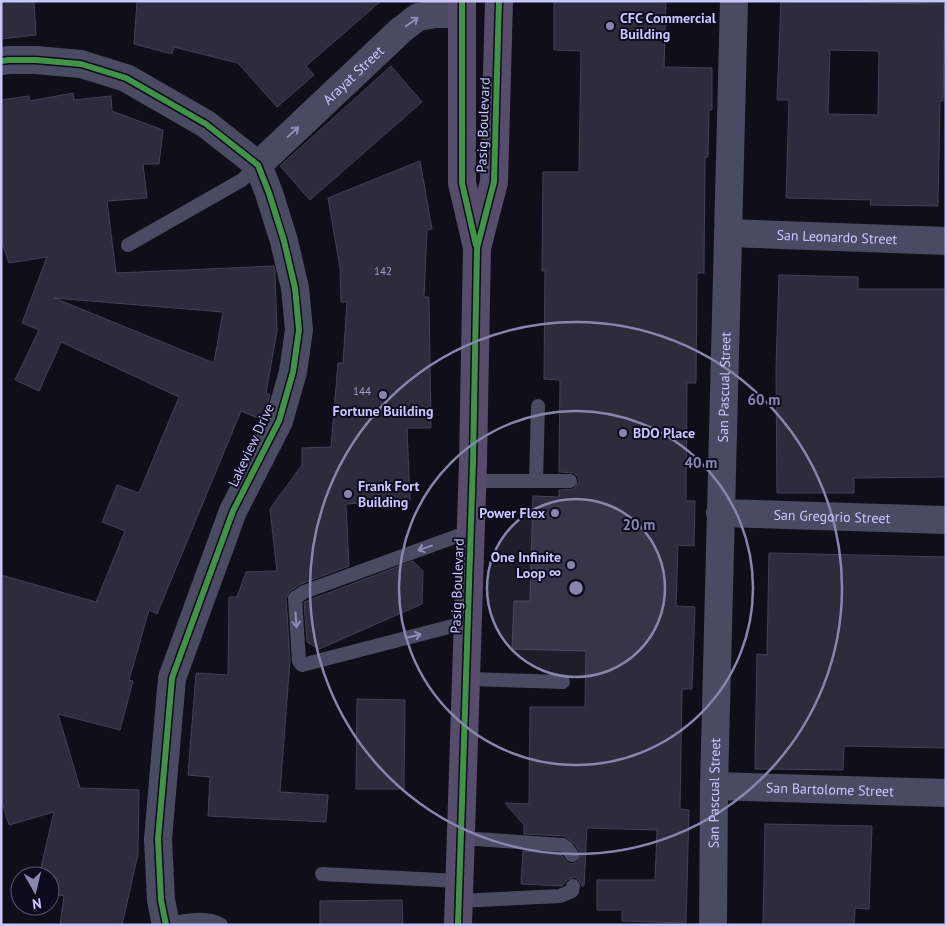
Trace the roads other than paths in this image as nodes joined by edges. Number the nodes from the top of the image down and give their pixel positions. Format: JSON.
{"nodes":[{"id":1,"x":499,"y":1,"type":"edge"},
{"id":2,"x":734,"y":1,"type":"edge"},
{"id":3,"x":462,"y":8,"type":"edge"},
{"id":4,"x":1,"y":61,"type":"edge"},
{"id":5,"x":258,"y":165,"type":"junction"},
{"id":6,"x":728,"y":233,"type":"junction"},
{"id":7,"x":946,"y":240,"type":"edge"},
{"id":8,"x":128,"y":245,"type":"dead end"},
{"id":9,"x":477,"y":248,"type":"junction"},
{"id":10,"x":538,"y":406,"type":"dead end"},
{"id":11,"x":473,"y":481,"type":"junction"},
{"id":12,"x":536,"y":481,"type":"junction"},
{"id":13,"x":570,"y":481,"type":"dead end"},
{"id":14,"x":720,"y":513,"type":"junction"},
{"id":15,"x":946,"y":520,"type":"edge"},
{"id":16,"x":471,"y":532,"type":"junction"},
{"id":17,"x":468,"y":622,"type":"junction"},
{"id":18,"x":466,"y":680,"type":"junction"},
{"id":19,"x":563,"y":682,"type":"dead end"},
{"id":20,"x":714,"y":786,"type":"junction"},
{"id":21,"x":946,"y":793,"type":"edge"},
{"id":22,"x":461,"y":838,"type":"junction"},
{"id":23,"x":572,"y":855,"type":"dead end"},
{"id":24,"x":322,"y":874,"type":"dead end"},
{"id":25,"x":573,"y":886,"type":"dead end"},
{"id":26,"x":458,"y":902,"type":"edge"},
{"id":27,"x":166,"y":925,"type":"edge"},
{"id":28,"x":221,"y":925,"type":"edge"},
{"id":29,"x":713,"y":925,"type":"edge"}],
"edges":[{"from":1,"to":9,"type":"main road","name":"Pasig Boulevard"},
{"from":2,"to":6,"type":"street","name":"San Pascual Street"},
{"from":5,"to":3,"type":"street","name":"Arayat Street","one_way":true},
{"from":3,"to":9,"type":"main road","name":"Pasig Boulevard"},
{"from":4,"to":5,"type":"street","name":"Lakeview Drive"},
{"from":5,"to":8,"type":"lane"},
{"from":5,"to":27,"type":"street","name":"Lakeview Drive"},
{"from":6,"to":7,"type":"street","name":"San Leonardo Street"},
{"from":6,"to":14,"type":"street","name":"San Pascual Street"},
{"from":9,"to":11,"type":"main road","name":"Pasig Boulevard"},
{"from":10,"to":12,"type":"lane"},
{"from":11,"to":12,"type":"lane"},
{"from":11,"to":16,"type":"main road","name":"Pasig Boulevard"},
{"from":12,"to":13,"type":"lane"},
{"from":14,"to":15,"type":"street","name":"San Gregorio Street"},
{"from":14,"to":20,"type":"street","name":"San Pascual Street"},
{"from":16,"to":17,"type":"main road","name":"Pasig Boulevard"},
{"from":16,"to":17,"type":"lane","one_way":true},
{"from":17,"to":18,"type":"main road","name":"Pasig Boulevard"},
{"from":18,"to":19,"type":"lane"},
{"from":18,"to":22,"type":"main road","name":"Pasig Boulevard"},
{"from":20,"to":21,"type":"street","name":"San Bartolome Street"},
{"from":20,"to":29,"type":"street","name":"San Pascual Street"},
{"from":22,"to":23,"type":"lane"},
{"from":22,"to":26,"type":"main road","name":"Pasig Boulevard"},
{"from":24,"to":26,"type":"lane"},
{"from":25,"to":26,"type":"lane"},
{"from":27,"to":28,"type":"lane"}]}
